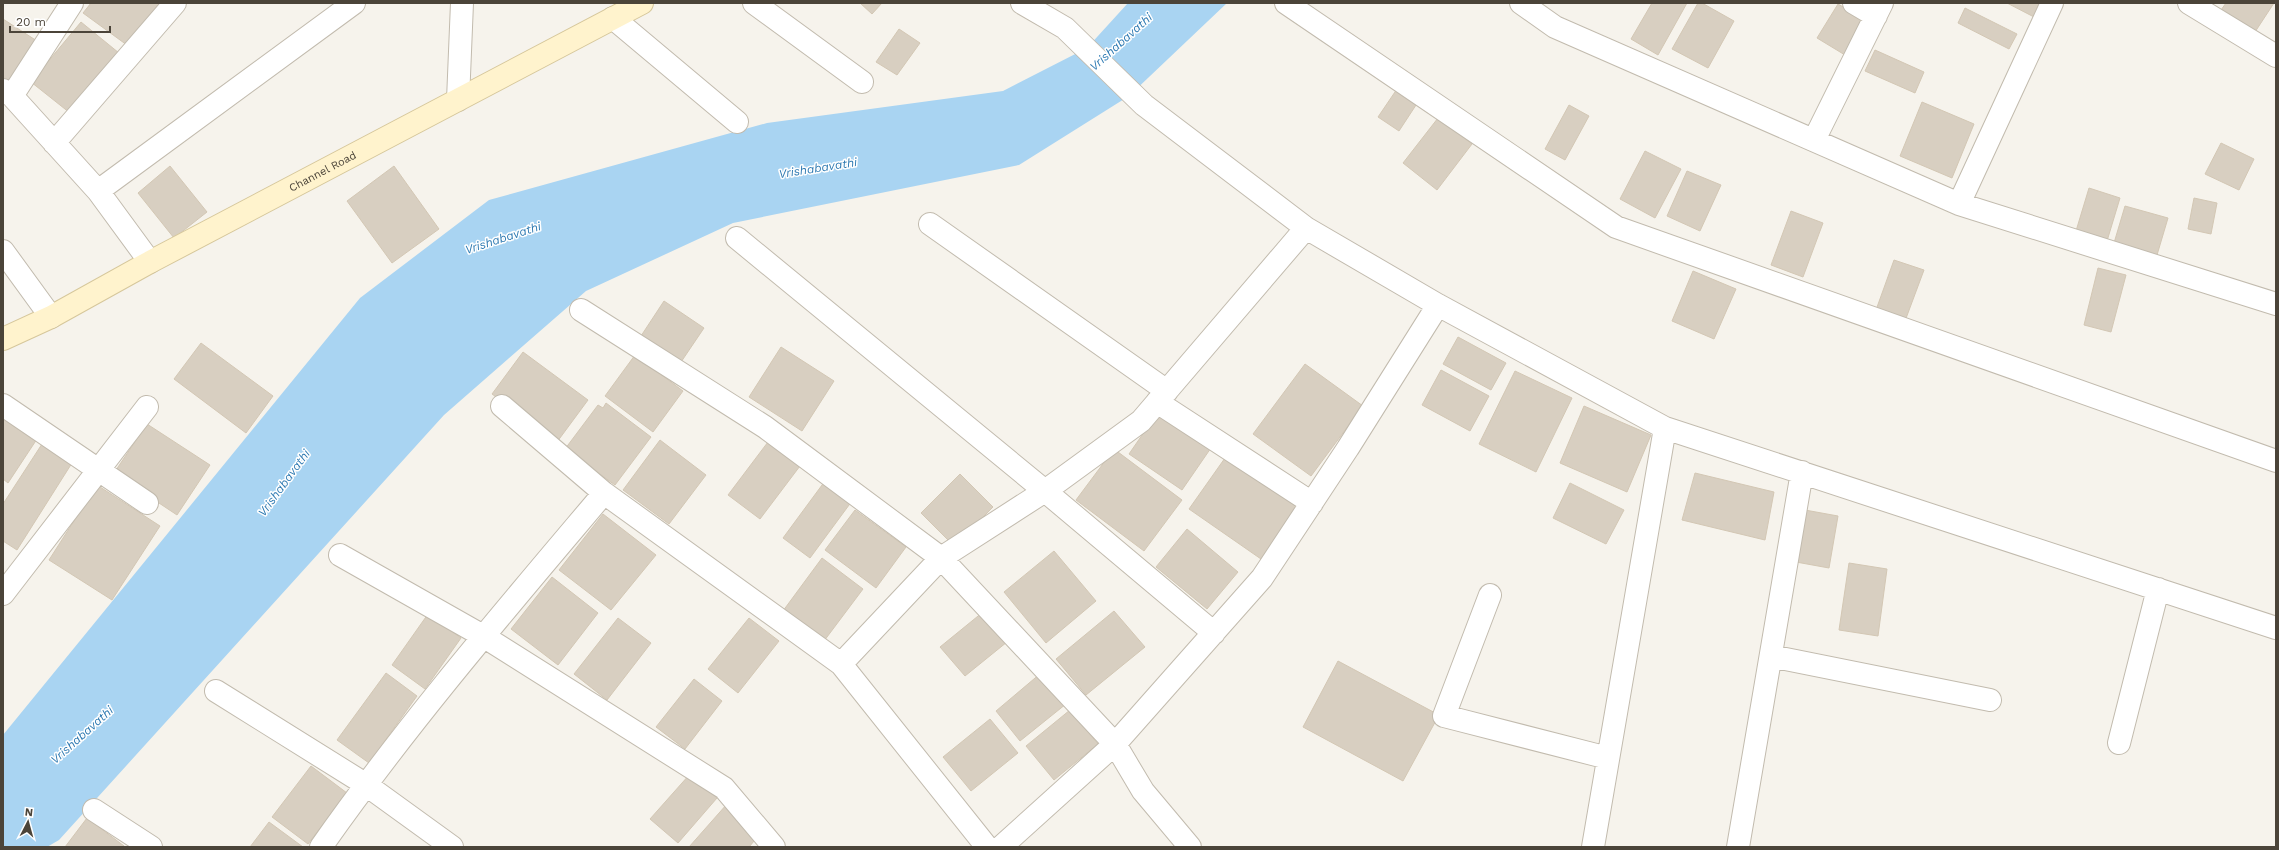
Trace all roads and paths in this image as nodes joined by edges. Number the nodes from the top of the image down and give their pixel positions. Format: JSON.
{"nodes":[{"id":1,"x":72,"y":3,"type":"edge"},
{"id":2,"x":175,"y":3,"type":"edge"},
{"id":3,"x":354,"y":3,"type":"edge"},
{"id":4,"x":462,"y":3,"type":"edge"},
{"id":5,"x":642,"y":3,"type":"edge"},
{"id":6,"x":754,"y":3,"type":"edge"},
{"id":7,"x":1022,"y":3,"type":"edge"},
{"id":8,"x":1521,"y":3,"type":"edge"},
{"id":9,"x":1854,"y":3,"type":"edge"},
{"id":10,"x":2052,"y":3,"type":"edge"},
{"id":11,"x":2188,"y":3,"type":"edge"},
{"id":12,"x":1288,"y":4,"type":"edge"},
{"id":13,"x":1879,"y":9,"type":"edge"},
{"id":14,"x":612,"y":18,"type":"junction"},
{"id":15,"x":2276,"y":56,"type":"edge"},
{"id":16,"x":862,"y":82,"type":"dead end"},
{"id":17,"x":7,"y":93,"type":"edge"},
{"id":18,"x":458,"y":100,"type":"junction"},
{"id":19,"x":737,"y":122,"type":"dead end"},
{"id":20,"x":1814,"y":140,"type":"junction"},
{"id":21,"x":54,"y":143,"type":"junction"},
{"id":22,"x":98,"y":191,"type":"junction"},
{"id":23,"x":1959,"y":204,"type":"junction"},
{"id":24,"x":930,"y":224,"type":"dead end"},
{"id":25,"x":1306,"y":228,"type":"junction"},
{"id":26,"x":737,"y":238,"type":"dead end"},
{"id":27,"x":3,"y":251,"type":"edge"},
{"id":28,"x":150,"y":262,"type":"junction"},
{"id":29,"x":1438,"y":304,"type":"junction"},
{"id":30,"x":2276,"y":304,"type":"edge"},
{"id":31,"x":581,"y":310,"type":"dead end"},
{"id":32,"x":51,"y":317,"type":"junction"},
{"id":33,"x":3,"y":339,"type":"edge"},
{"id":34,"x":1162,"y":396,"type":"junction"},
{"id":35,"x":3,"y":405,"type":"edge"},
{"id":36,"x":147,"y":406,"type":"dead end"},
{"id":37,"x":502,"y":406,"type":"dead end"},
{"id":38,"x":1665,"y":428,"type":"junction"},
{"id":39,"x":2276,"y":461,"type":"edge"},
{"id":40,"x":99,"y":470,"type":"junction"},
{"id":41,"x":1802,"y":472,"type":"junction"},
{"id":42,"x":1045,"y":491,"type":"junction"},
{"id":43,"x":604,"y":493,"type":"junction"},
{"id":44,"x":147,"y":503,"type":"dead end"},
{"id":45,"x":1312,"y":503,"type":"junction"},
{"id":46,"x":340,"y":555,"type":"dead end"},
{"id":47,"x":941,"y":558,"type":"junction"},
{"id":48,"x":2158,"y":589,"type":"junction"},
{"id":49,"x":3,"y":594,"type":"edge"},
{"id":50,"x":1490,"y":595,"type":"dead end"},
{"id":51,"x":2276,"y":628,"type":"edge"},
{"id":52,"x":1214,"y":633,"type":"junction"},
{"id":53,"x":483,"y":636,"type":"junction"},
{"id":54,"x":1771,"y":656,"type":"junction"},
{"id":55,"x":841,"y":664,"type":"junction"},
{"id":56,"x":216,"y":691,"type":"dead end"},
{"id":57,"x":1990,"y":700,"type":"dead end"},
{"id":58,"x":2119,"y":743,"type":"dead end"},
{"id":59,"x":1115,"y":744,"type":"junction"},
{"id":60,"x":1608,"y":758,"type":"junction"},
{"id":61,"x":365,"y":784,"type":"junction"},
{"id":62,"x":94,"y":810,"type":"dead end"},
{"id":63,"x":151,"y":847,"type":"edge"},
{"id":64,"x":321,"y":847,"type":"edge"},
{"id":65,"x":452,"y":847,"type":"edge"},
{"id":66,"x":774,"y":847,"type":"edge"},
{"id":67,"x":987,"y":847,"type":"edge"},
{"id":68,"x":1001,"y":847,"type":"edge"},
{"id":69,"x":1190,"y":847,"type":"edge"},
{"id":70,"x":1593,"y":847,"type":"edge"},
{"id":71,"x":1738,"y":847,"type":"edge"}],
"edges":[{"from":1,"to":17,"type":"street"},
{"from":2,"to":21,"type":"street"},
{"from":3,"to":22,"type":"street"},
{"from":4,"to":18,"type":"street"},
{"from":5,"to":14,"type":"street","name":"Channel Road"},
{"from":6,"to":16,"type":"street"},
{"from":7,"to":25,"type":"street"},
{"from":8,"to":20,"type":"street"},
{"from":9,"to":13,"type":"street"},
{"from":10,"to":23,"type":"street"},
{"from":11,"to":15,"type":"street"},
{"from":12,"to":39,"type":"street"},
{"from":13,"to":20,"type":"street"},
{"from":14,"to":18,"type":"street","name":"Channel Road"},
{"from":14,"to":19,"type":"street"},
{"from":17,"to":21,"type":"street"},
{"from":18,"to":28,"type":"street","name":"Channel Road"},
{"from":20,"to":23,"type":"street"},
{"from":21,"to":22,"type":"street"},
{"from":22,"to":28,"type":"street"},
{"from":23,"to":30,"type":"street"},
{"from":24,"to":34,"type":"street"},
{"from":25,"to":29,"type":"street"},
{"from":25,"to":34,"type":"street"},
{"from":26,"to":42,"type":"street"},
{"from":27,"to":32,"type":"street"},
{"from":28,"to":32,"type":"street","name":"Channel Road"},
{"from":29,"to":38,"type":"street"},
{"from":29,"to":45,"type":"street"},
{"from":31,"to":47,"type":"street"},
{"from":32,"to":33,"type":"street","name":"Channel Road"},
{"from":34,"to":42,"type":"street"},
{"from":34,"to":45,"type":"street"},
{"from":35,"to":40,"type":"street"},
{"from":36,"to":40,"type":"street"},
{"from":37,"to":43,"type":"street"},
{"from":38,"to":41,"type":"street"},
{"from":38,"to":60,"type":"street"},
{"from":40,"to":44,"type":"street"},
{"from":40,"to":49,"type":"street"},
{"from":41,"to":48,"type":"street"},
{"from":41,"to":54,"type":"street"},
{"from":42,"to":47,"type":"street"},
{"from":42,"to":52,"type":"street"},
{"from":43,"to":53,"type":"street"},
{"from":43,"to":55,"type":"street"},
{"from":45,"to":52,"type":"street"},
{"from":46,"to":53,"type":"street"},
{"from":47,"to":55,"type":"street"},
{"from":47,"to":59,"type":"street"},
{"from":48,"to":51,"type":"street"},
{"from":48,"to":58,"type":"street"},
{"from":50,"to":60,"type":"street"},
{"from":52,"to":59,"type":"street"},
{"from":53,"to":61,"type":"street"},
{"from":53,"to":66,"type":"street"},
{"from":54,"to":57,"type":"street"},
{"from":54,"to":71,"type":"street"},
{"from":55,"to":67,"type":"street"},
{"from":56,"to":61,"type":"street"},
{"from":59,"to":68,"type":"street"},
{"from":59,"to":69,"type":"street"},
{"from":60,"to":70,"type":"street"},
{"from":61,"to":64,"type":"street"},
{"from":61,"to":65,"type":"street"},
{"from":62,"to":63,"type":"street"}]}
